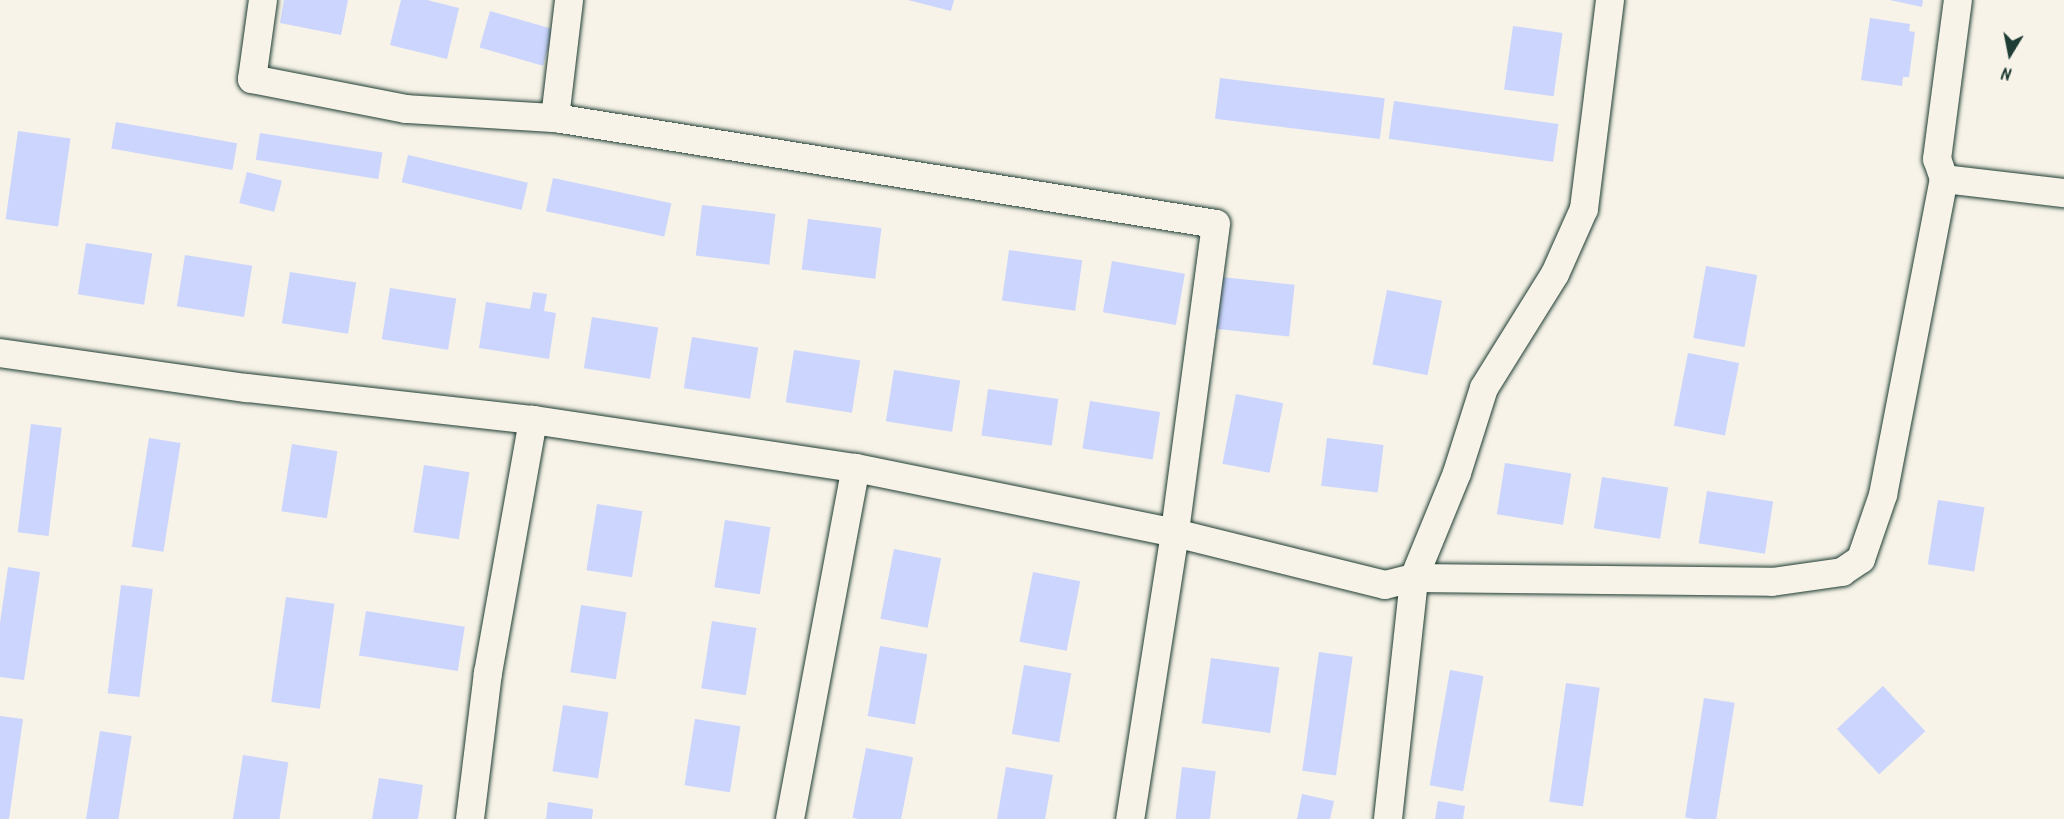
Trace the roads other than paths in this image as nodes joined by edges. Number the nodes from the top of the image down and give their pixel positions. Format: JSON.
{"nodes":[{"id":1,"x":263,"y":0,"type":"edge"},
{"id":2,"x":569,"y":0,"type":"edge"},
{"id":3,"x":1610,"y":0,"type":"edge"},
{"id":4,"x":1958,"y":0,"type":"edge"},
{"id":5,"x":555,"y":118,"type":"junction"},
{"id":6,"x":1944,"y":179,"type":"junction"},
{"id":7,"x":2064,"y":193,"type":"edge"},
{"id":8,"x":1,"y":361,"type":"edge"},
{"id":9,"x":533,"y":420,"type":"junction"},
{"id":10,"x":856,"y":468,"type":"junction"},
{"id":11,"x":1175,"y":533,"type":"junction"},
{"id":12,"x":1414,"y":578,"type":"junction"},
{"id":13,"x":470,"y":819,"type":"edge"},
{"id":14,"x":790,"y":819,"type":"edge"},
{"id":15,"x":1130,"y":819,"type":"edge"},
{"id":16,"x":1388,"y":819,"type":"edge"}],
"edges":[{"from":1,"to":5,"type":"street"},
{"from":2,"to":5,"type":"street"},
{"from":3,"to":12,"type":"street"},
{"from":4,"to":6,"type":"street"},
{"from":5,"to":11,"type":"street"},
{"from":6,"to":7,"type":"street"},
{"from":6,"to":12,"type":"street"},
{"from":8,"to":9,"type":"street"},
{"from":9,"to":10,"type":"street"},
{"from":9,"to":13,"type":"street"},
{"from":10,"to":11,"type":"street"},
{"from":10,"to":14,"type":"street"},
{"from":11,"to":12,"type":"street"},
{"from":11,"to":15,"type":"street"},
{"from":12,"to":16,"type":"street"}]}
